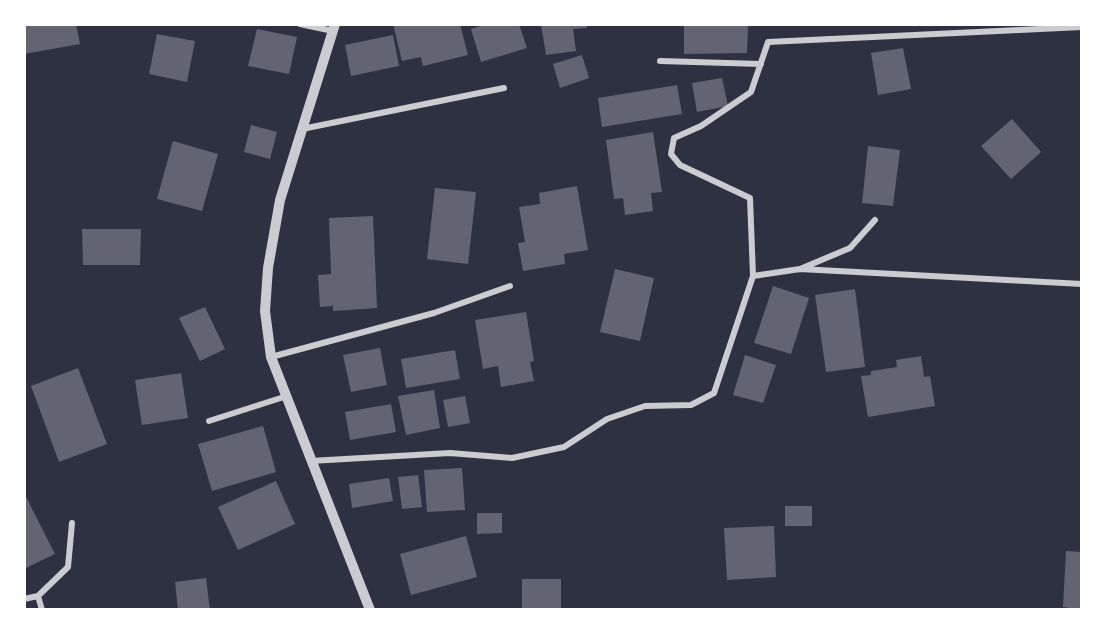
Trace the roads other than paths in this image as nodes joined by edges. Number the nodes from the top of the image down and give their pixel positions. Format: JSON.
{"nodes":[{"id":1,"x":300,"y":24,"type":"edge"},
{"id":2,"x":334,"y":27,"type":"edge"},
{"id":3,"x":1082,"y":27,"type":"edge"},
{"id":4,"x":660,"y":60,"type":"dead end"},
{"id":5,"x":761,"y":64,"type":"junction"},
{"id":6,"x":504,"y":88,"type":"dead end"},
{"id":7,"x":302,"y":129,"type":"junction"},
{"id":8,"x":875,"y":220,"type":"dead end"},
{"id":9,"x":801,"y":269,"type":"junction"},
{"id":10,"x":753,"y":276,"type":"junction"},
{"id":11,"x":1082,"y":284,"type":"edge"},
{"id":12,"x":510,"y":286,"type":"dead end"},
{"id":13,"x":272,"y":357,"type":"junction"},
{"id":14,"x":286,"y":396,"type":"junction"},
{"id":15,"x":209,"y":421,"type":"dead end"},
{"id":16,"x":310,"y":461,"type":"junction"},
{"id":17,"x":72,"y":523,"type":"dead end"},
{"id":18,"x":38,"y":596,"type":"junction"},
{"id":19,"x":24,"y":599,"type":"edge"},
{"id":20,"x":42,"y":610,"type":"edge"},
{"id":21,"x":370,"y":610,"type":"edge"}],
"edges":[{"from":1,"to":2,"type":"street"},
{"from":2,"to":7,"type":"street"},
{"from":3,"to":5,"type":"street"},
{"from":4,"to":5,"type":"street"},
{"from":5,"to":10,"type":"street"},
{"from":6,"to":7,"type":"street"},
{"from":7,"to":13,"type":"street"},
{"from":8,"to":9,"type":"street"},
{"from":9,"to":10,"type":"street"},
{"from":9,"to":11,"type":"street"},
{"from":10,"to":16,"type":"street"},
{"from":12,"to":13,"type":"street"},
{"from":13,"to":14,"type":"street"},
{"from":14,"to":15,"type":"street"},
{"from":14,"to":16,"type":"street"},
{"from":16,"to":21,"type":"street"},
{"from":17,"to":18,"type":"street"},
{"from":18,"to":19,"type":"street"},
{"from":18,"to":20,"type":"street"}]}
